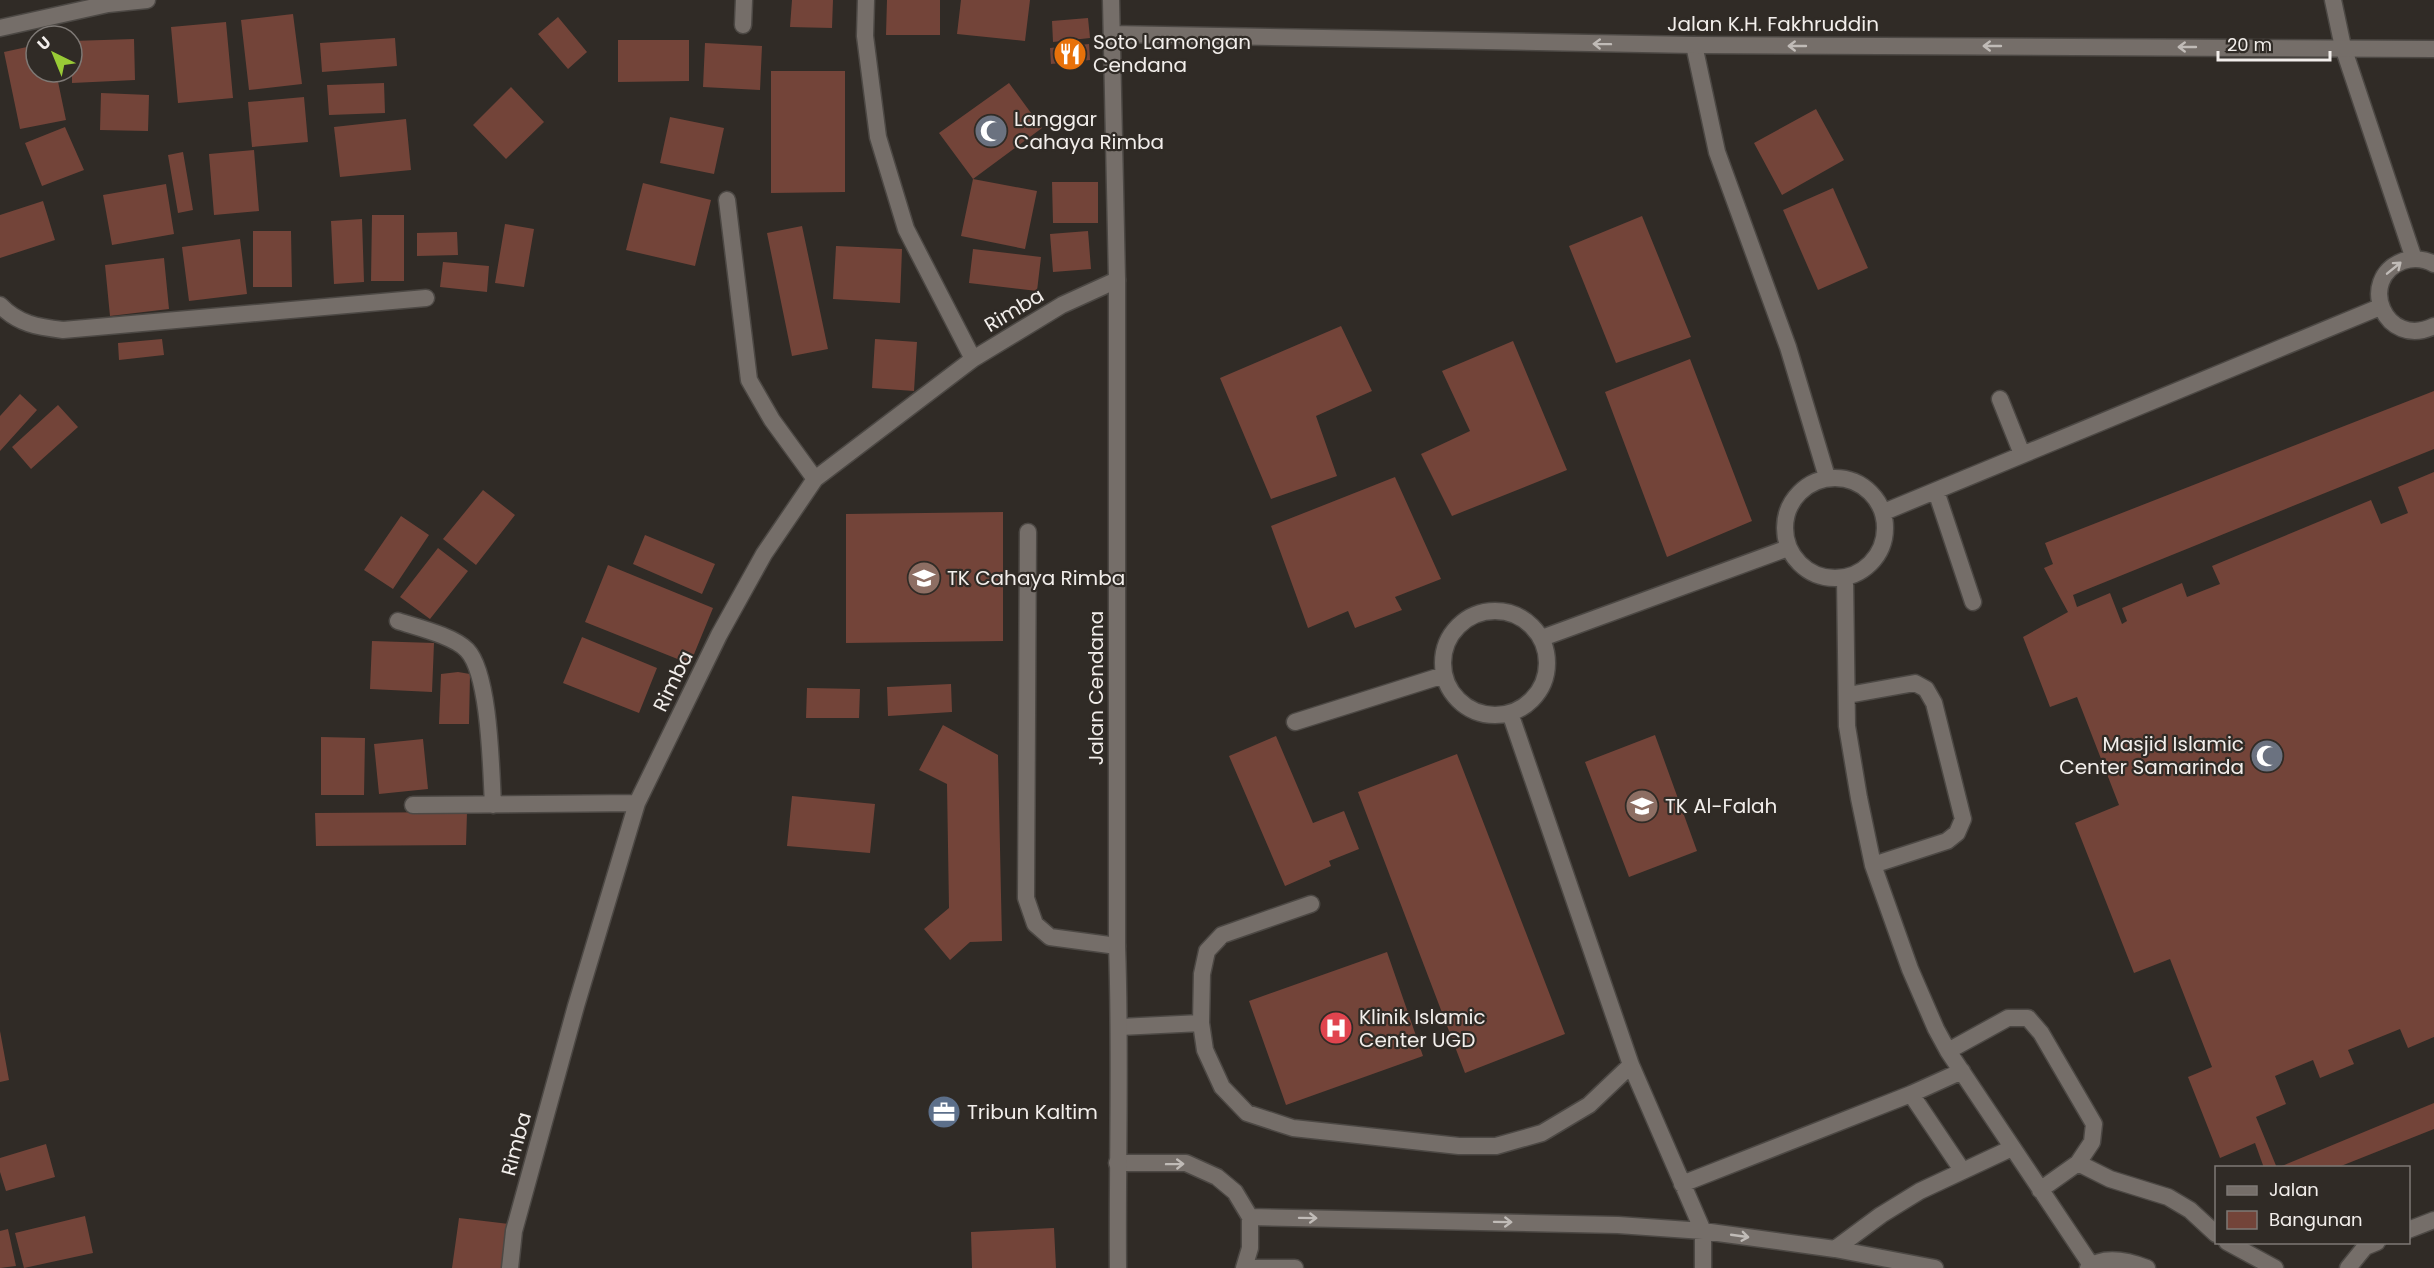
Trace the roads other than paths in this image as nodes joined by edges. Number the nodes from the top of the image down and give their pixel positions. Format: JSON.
{"nodes":[{"id":1,"x":147,"y":0,"type":"edge"},
{"id":2,"x":744,"y":0,"type":"edge"},
{"id":3,"x":866,"y":0,"type":"edge"},
{"id":4,"x":1111,"y":0,"type":"edge"},
{"id":5,"x":2333,"y":0,"type":"edge"},
{"id":6,"x":743,"y":25,"type":"dead end"},
{"id":7,"x":0,"y":28,"type":"edge"},
{"id":8,"x":1112,"y":34,"type":"junction"},
{"id":9,"x":1694,"y":45,"type":"junction"},
{"id":10,"x":2343,"y":47,"type":"junction"},
{"id":11,"x":2434,"y":49,"type":"edge"},
{"id":12,"x":727,"y":200,"type":"dead end"},
{"id":13,"x":2414,"y":259,"type":"junction"},
{"id":14,"x":2434,"y":264,"type":"edge"},
{"id":15,"x":1117,"y":280,"type":"junction"},
{"id":16,"x":426,"y":298,"type":"dead end"},
{"id":17,"x":0,"y":305,"type":"edge"},
{"id":18,"x":2380,"y":307,"type":"junction"},
{"id":19,"x":2434,"y":326,"type":"edge"},
{"id":20,"x":973,"y":359,"type":"junction"},
{"id":21,"x":2000,"y":399,"type":"dead end"},
{"id":22,"x":2022,"y":454,"type":"junction"},
{"id":23,"x":1827,"y":477,"type":"junction"},
{"id":24,"x":815,"y":479,"type":"junction"},
{"id":25,"x":1936,"y":492,"type":"junction"},
{"id":26,"x":1884,"y":512,"type":"junction"},
{"id":27,"x":1028,"y":532,"type":"dead end"},
{"id":28,"x":1788,"y":548,"type":"junction"},
{"id":29,"x":1845,"y":578,"type":"junction"},
{"id":30,"x":1973,"y":602,"type":"dead end"},
{"id":31,"x":398,"y":621,"type":"dead end"},
{"id":32,"x":1542,"y":638,"type":"junction"},
{"id":33,"x":1444,"y":675,"type":"junction"},
{"id":34,"x":1848,"y":695,"type":"junction"},
{"id":35,"x":1510,"y":713,"type":"junction"},
{"id":36,"x":1295,"y":722,"type":"dead end"},
{"id":37,"x":637,"y":803,"type":"junction"},
{"id":38,"x":413,"y":805,"type":"dead end"},
{"id":39,"x":493,"y":805,"type":"junction"},
{"id":40,"x":1874,"y":865,"type":"junction"},
{"id":41,"x":1311,"y":904,"type":"dead end"},
{"id":42,"x":1117,"y":946,"type":"junction"},
{"id":43,"x":1201,"y":1023,"type":"junction"},
{"id":44,"x":1120,"y":1027,"type":"junction"},
{"id":45,"x":1948,"y":1050,"type":"junction"},
{"id":46,"x":1631,"y":1065,"type":"junction"},
{"id":47,"x":1962,"y":1071,"type":"junction"},
{"id":48,"x":1911,"y":1094,"type":"junction"},
{"id":49,"x":2013,"y":1148,"type":"junction"},
{"id":50,"x":2078,"y":1162,"type":"junction"},
{"id":51,"x":1117,"y":1163,"type":"junction"},
{"id":52,"x":1962,"y":1170,"type":"junction"},
{"id":53,"x":1682,"y":1184,"type":"junction"},
{"id":54,"x":2040,"y":1190,"type":"junction"},
{"id":55,"x":1250,"y":1217,"type":"junction"},
{"id":56,"x":2434,"y":1220,"type":"edge"},
{"id":57,"x":2410,"y":1230,"type":"edge"},
{"id":58,"x":1703,"y":1231,"type":"junction"},
{"id":59,"x":2215,"y":1232,"type":"edge"},
{"id":60,"x":2231,"y":1244,"type":"edge"},
{"id":61,"x":2372,"y":1244,"type":"edge"},
{"id":62,"x":1835,"y":1249,"type":"junction"},
{"id":63,"x":2089,"y":1267,"type":"edge"},
{"id":64,"x":510,"y":1268,"type":"edge"},
{"id":65,"x":1118,"y":1268,"type":"edge"},
{"id":66,"x":1245,"y":1268,"type":"edge"},
{"id":67,"x":1294,"y":1268,"type":"edge"},
{"id":68,"x":1703,"y":1268,"type":"edge"},
{"id":69,"x":1935,"y":1268,"type":"edge"},
{"id":70,"x":2147,"y":1268,"type":"edge"},
{"id":71,"x":2275,"y":1268,"type":"edge"},
{"id":72,"x":2348,"y":1268,"type":"edge"}],
"edges":[{"from":1,"to":7,"type":"street"},
{"from":2,"to":6,"type":"street"},
{"from":3,"to":20,"type":"street"},
{"from":4,"to":8,"type":"street","name":"Jalan Cendana"},
{"from":5,"to":10,"type":"street"},
{"from":9,"to":8,"type":"street","name":"Jalan K.H. Fakhruddin","one_way":true},
{"from":8,"to":15,"type":"street","name":"Jalan Cendana"},
{"from":10,"to":9,"type":"street","name":"Jalan K.H. Fakhruddin","one_way":true},
{"from":9,"to":23,"type":"street"},
{"from":10,"to":11,"type":"street","name":"Jalan K.H. Fakhruddin"},
{"from":10,"to":13,"type":"street"},
{"from":12,"to":24,"type":"street"},
{"from":13,"to":14,"type":"street"},
{"from":18,"to":13,"type":"street","one_way":true},
{"from":15,"to":20,"type":"street","name":"Rimba"},
{"from":15,"to":42,"type":"street","name":"Jalan Cendana"},
{"from":16,"to":17,"type":"street"},
{"from":18,"to":19,"type":"street"},
{"from":18,"to":22,"type":"street"},
{"from":20,"to":24,"type":"street","name":"Rimba"},
{"from":21,"to":22,"type":"street"},
{"from":22,"to":25,"type":"street"},
{"from":23,"to":26,"type":"street"},
{"from":23,"to":28,"type":"street"},
{"from":24,"to":37,"type":"street","name":"Rimba"},
{"from":25,"to":26,"type":"street"},
{"from":25,"to":30,"type":"street"},
{"from":26,"to":29,"type":"street"},
{"from":27,"to":42,"type":"street"},
{"from":28,"to":29,"type":"street"},
{"from":28,"to":32,"type":"street"},
{"from":29,"to":34,"type":"street"},
{"from":31,"to":39,"type":"street"},
{"from":32,"to":33,"type":"street"},
{"from":32,"to":35,"type":"street"},
{"from":33,"to":35,"type":"street"},
{"from":33,"to":36,"type":"street"},
{"from":34,"to":40,"type":"street"},
{"from":34,"to":40,"type":"street"},
{"from":35,"to":46,"type":"street"},
{"from":37,"to":39,"type":"street"},
{"from":37,"to":64,"type":"street","name":"Rimba"},
{"from":38,"to":39,"type":"street"},
{"from":40,"to":45,"type":"street"},
{"from":41,"to":43,"type":"street"},
{"from":42,"to":44,"type":"street","name":"Jalan Cendana"},
{"from":43,"to":44,"type":"street"},
{"from":43,"to":46,"type":"street"},
{"from":44,"to":51,"type":"street","name":"Jalan Cendana"},
{"from":45,"to":47,"type":"street"},
{"from":45,"to":50,"type":"street"},
{"from":46,"to":53,"type":"street"},
{"from":47,"to":48,"type":"street"},
{"from":47,"to":49,"type":"street"},
{"from":48,"to":52,"type":"street"},
{"from":48,"to":53,"type":"street"},
{"from":49,"to":52,"type":"street"},
{"from":49,"to":54,"type":"street"},
{"from":50,"to":54,"type":"street"},
{"from":50,"to":59,"type":"street"},
{"from":51,"to":55,"type":"street","one_way":true},
{"from":51,"to":65,"type":"street","name":"Jalan Cendana"},
{"from":52,"to":62,"type":"street"},
{"from":53,"to":58,"type":"street"},
{"from":54,"to":63,"type":"street"},
{"from":55,"to":58,"type":"street","one_way":true},
{"from":55,"to":66,"type":"street"},
{"from":56,"to":57,"type":"street"},
{"from":58,"to":62,"type":"street","one_way":true},
{"from":58,"to":68,"type":"street"},
{"from":60,"to":71,"type":"street"},
{"from":61,"to":72,"type":"street"},
{"from":62,"to":69,"type":"street"},
{"from":63,"to":70,"type":"street"},
{"from":66,"to":67,"type":"street"}]}
